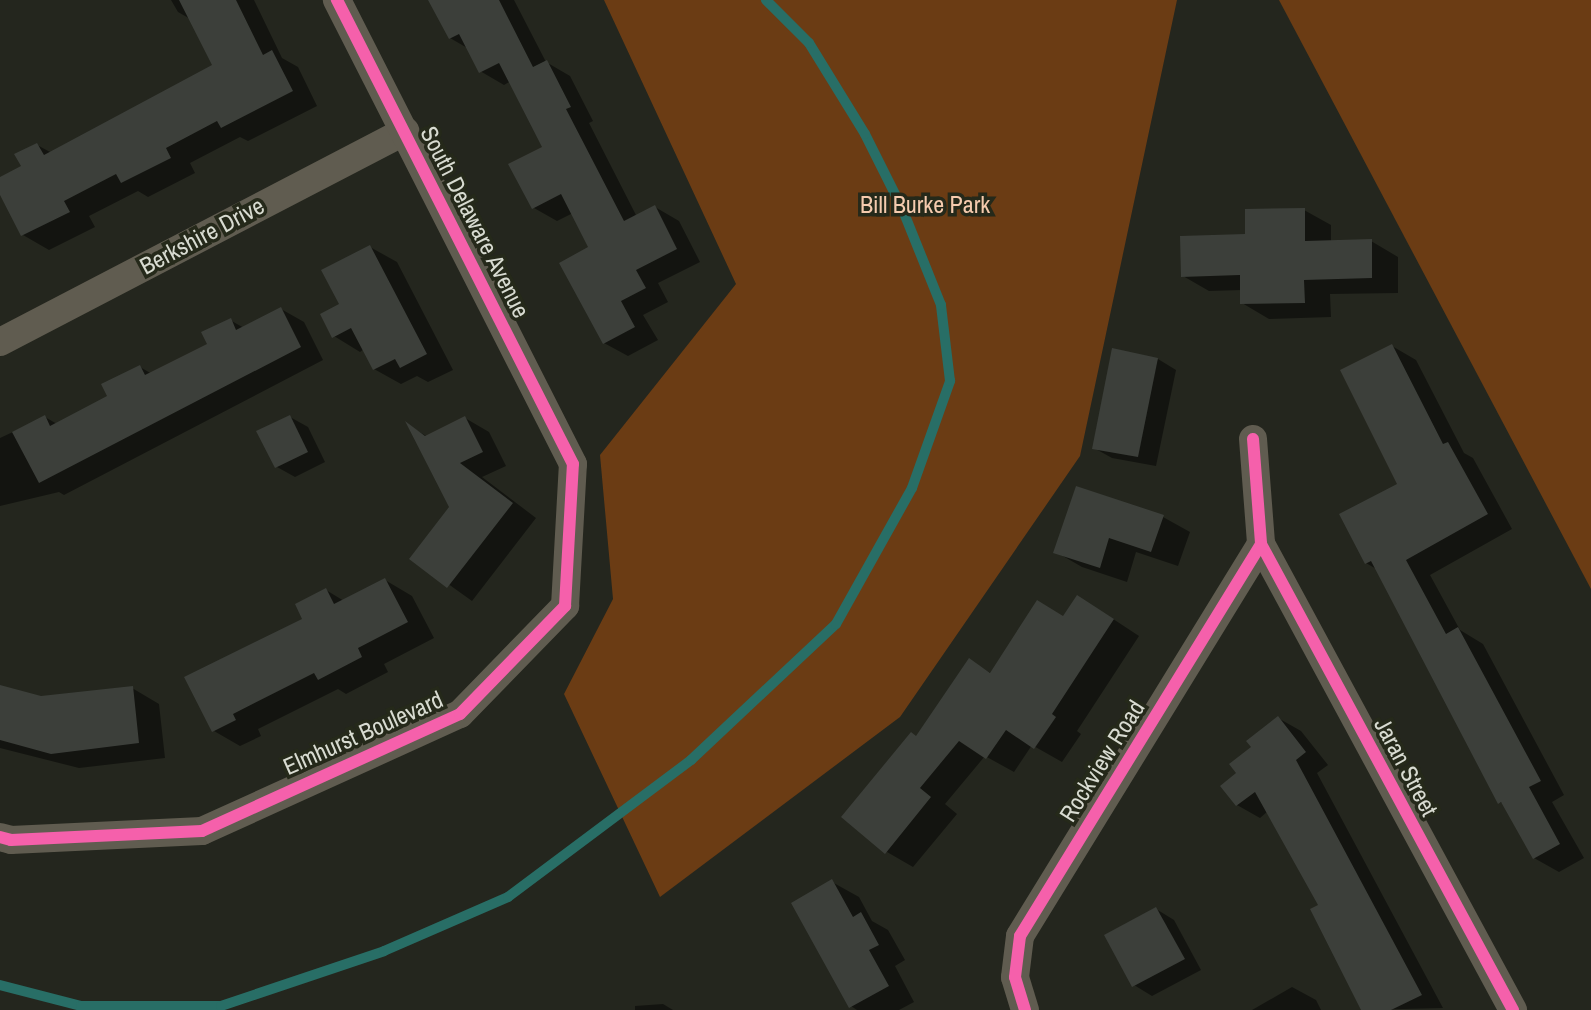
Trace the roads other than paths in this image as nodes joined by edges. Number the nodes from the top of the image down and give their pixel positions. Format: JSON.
{"nodes":[{"id":1,"x":337,"y":0,"type":"edge"},
{"id":2,"x":405,"y":131,"type":"junction"},
{"id":3,"x":0,"y":342,"type":"edge"},
{"id":4,"x":1253,"y":439,"type":"dead end"},
{"id":5,"x":573,"y":464,"type":"joint"},
{"id":6,"x":1261,"y":544,"type":"junction"},
{"id":7,"x":0,"y":837,"type":"edge"},
{"id":8,"x":1025,"y":1010,"type":"edge"},
{"id":9,"x":1513,"y":1010,"type":"edge"}],
"edges":[{"from":1,"to":2,"type":"street","name":"South Delaware Avenue"},
{"from":2,"to":3,"type":"street","name":"Berkshire Drive"},
{"from":2,"to":5,"type":"street","name":"South Delaware Avenue"},
{"from":4,"to":6,"type":"street"},
{"from":5,"to":7,"type":"street","name":"Elmhurst Boulevard"},
{"from":6,"to":8,"type":"street","name":"Rockview Road"},
{"from":6,"to":9,"type":"street","name":"Jaran Street"}]}
